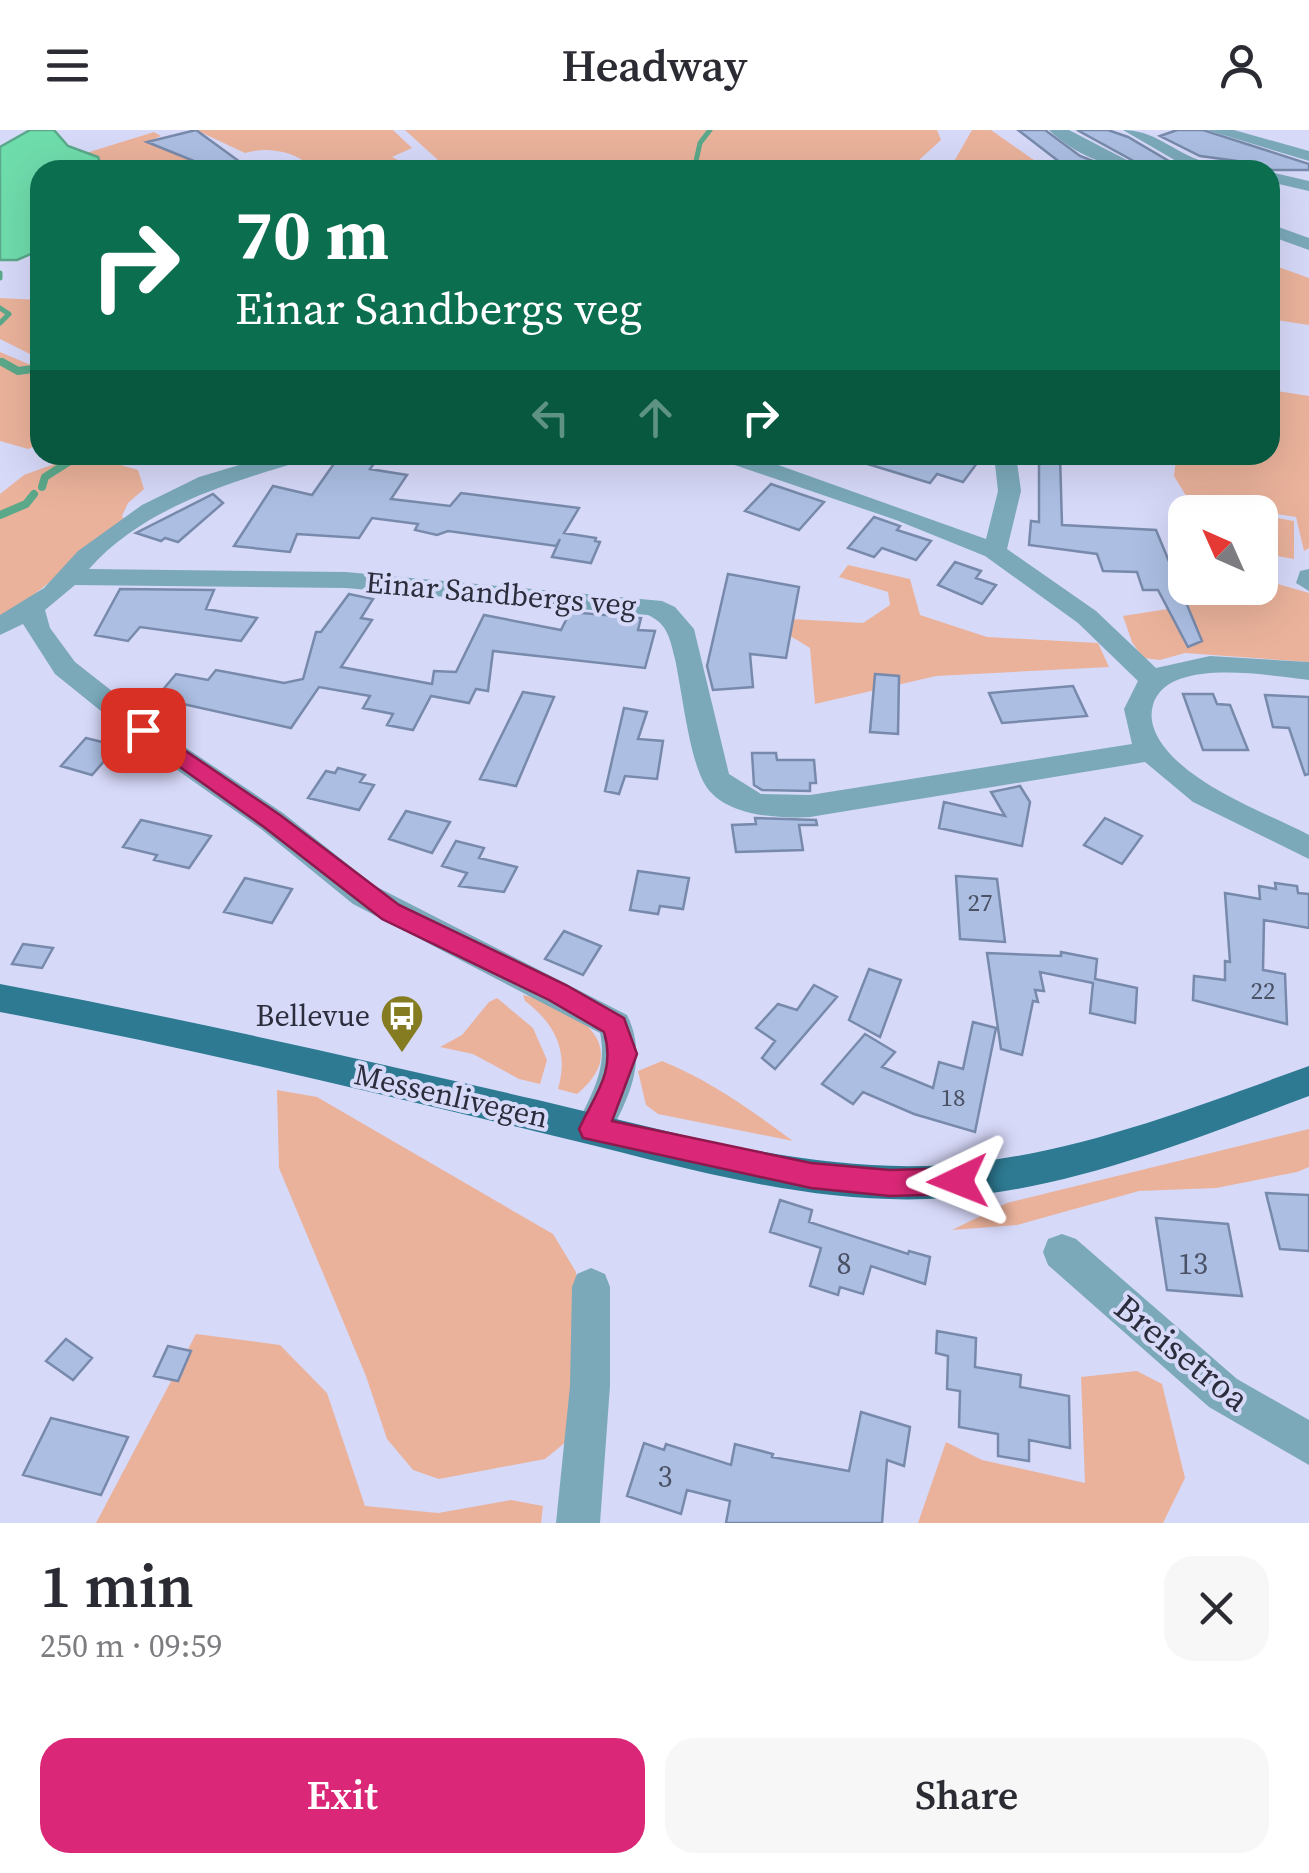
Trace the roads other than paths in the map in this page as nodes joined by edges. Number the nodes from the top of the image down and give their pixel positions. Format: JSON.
{"nodes":[{"id":1,"x":1057,"y":130,"type":"edge"},
{"id":2,"x":1131,"y":130,"type":"edge"},
{"id":3,"x":1215,"y":130,"type":"edge"},
{"id":4,"x":1309,"y":156,"type":"edge"},
{"id":5,"x":1113,"y":160,"type":"edge"},
{"id":6,"x":1182,"y":160,"type":"edge"},
{"id":7,"x":1280,"y":179,"type":"edge"},
{"id":8,"x":1309,"y":186,"type":"edge"},
{"id":9,"x":1280,"y":234,"type":"edge"},
{"id":10,"x":1309,"y":244,"type":"edge"},
{"id":11,"x":266,"y":465,"type":"edge"},
{"id":12,"x":757,"y":465,"type":"edge"},
{"id":13,"x":1009,"y":465,"type":"edge"},
{"id":14,"x":994,"y":551,"type":"junction"},
{"id":15,"x":70,"y":576,"type":"junction"},
{"id":16,"x":32,"y":608,"type":"junction"},
{"id":17,"x":0,"y":627,"type":"edge"},
{"id":18,"x":1309,"y":672,"type":"edge"},
{"id":19,"x":1154,"y":680,"type":"junction"},
{"id":20,"x":1150,"y":751,"type":"junction"},
{"id":21,"x":1309,"y":848,"type":"edge"},
{"id":22,"x":0,"y":998,"type":"edge"},
{"id":23,"x":1309,"y":1082,"type":"edge"},
{"id":24,"x":592,"y":1129,"type":"junction"},
{"id":25,"x":1062,"y":1252,"type":"dead end"},
{"id":26,"x":591,"y":1286,"type":"dead end"},
{"id":27,"x":1309,"y":1444,"type":"edge"},
{"id":28,"x":578,"y":1523,"type":"edge"}],
"edges":[{"from":1,"to":5,"type":"street"},
{"from":2,"to":6,"type":"street"},
{"from":3,"to":4,"type":"street"},
{"from":7,"to":8,"type":"street"},
{"from":9,"to":10,"type":"street"},
{"from":11,"to":15,"type":"street"},
{"from":12,"to":14,"type":"street"},
{"from":13,"to":14,"type":"street"},
{"from":14,"to":19,"type":"street"},
{"from":15,"to":16,"type":"street"},
{"from":15,"to":20,"type":"street","name":"Einar Sandbergs veg"},
{"from":16,"to":17,"type":"street"},
{"from":16,"to":24,"type":"street"},
{"from":18,"to":19,"type":"street"},
{"from":19,"to":20,"type":"street"},
{"from":20,"to":21,"type":"street"},
{"from":22,"to":24,"type":"main road","name":"Messenlivegen"},
{"from":23,"to":24,"type":"main road","name":"Messenlivegen"},
{"from":25,"to":27,"type":"street","name":"Breisetroa"},
{"from":26,"to":28,"type":"street"}]}
